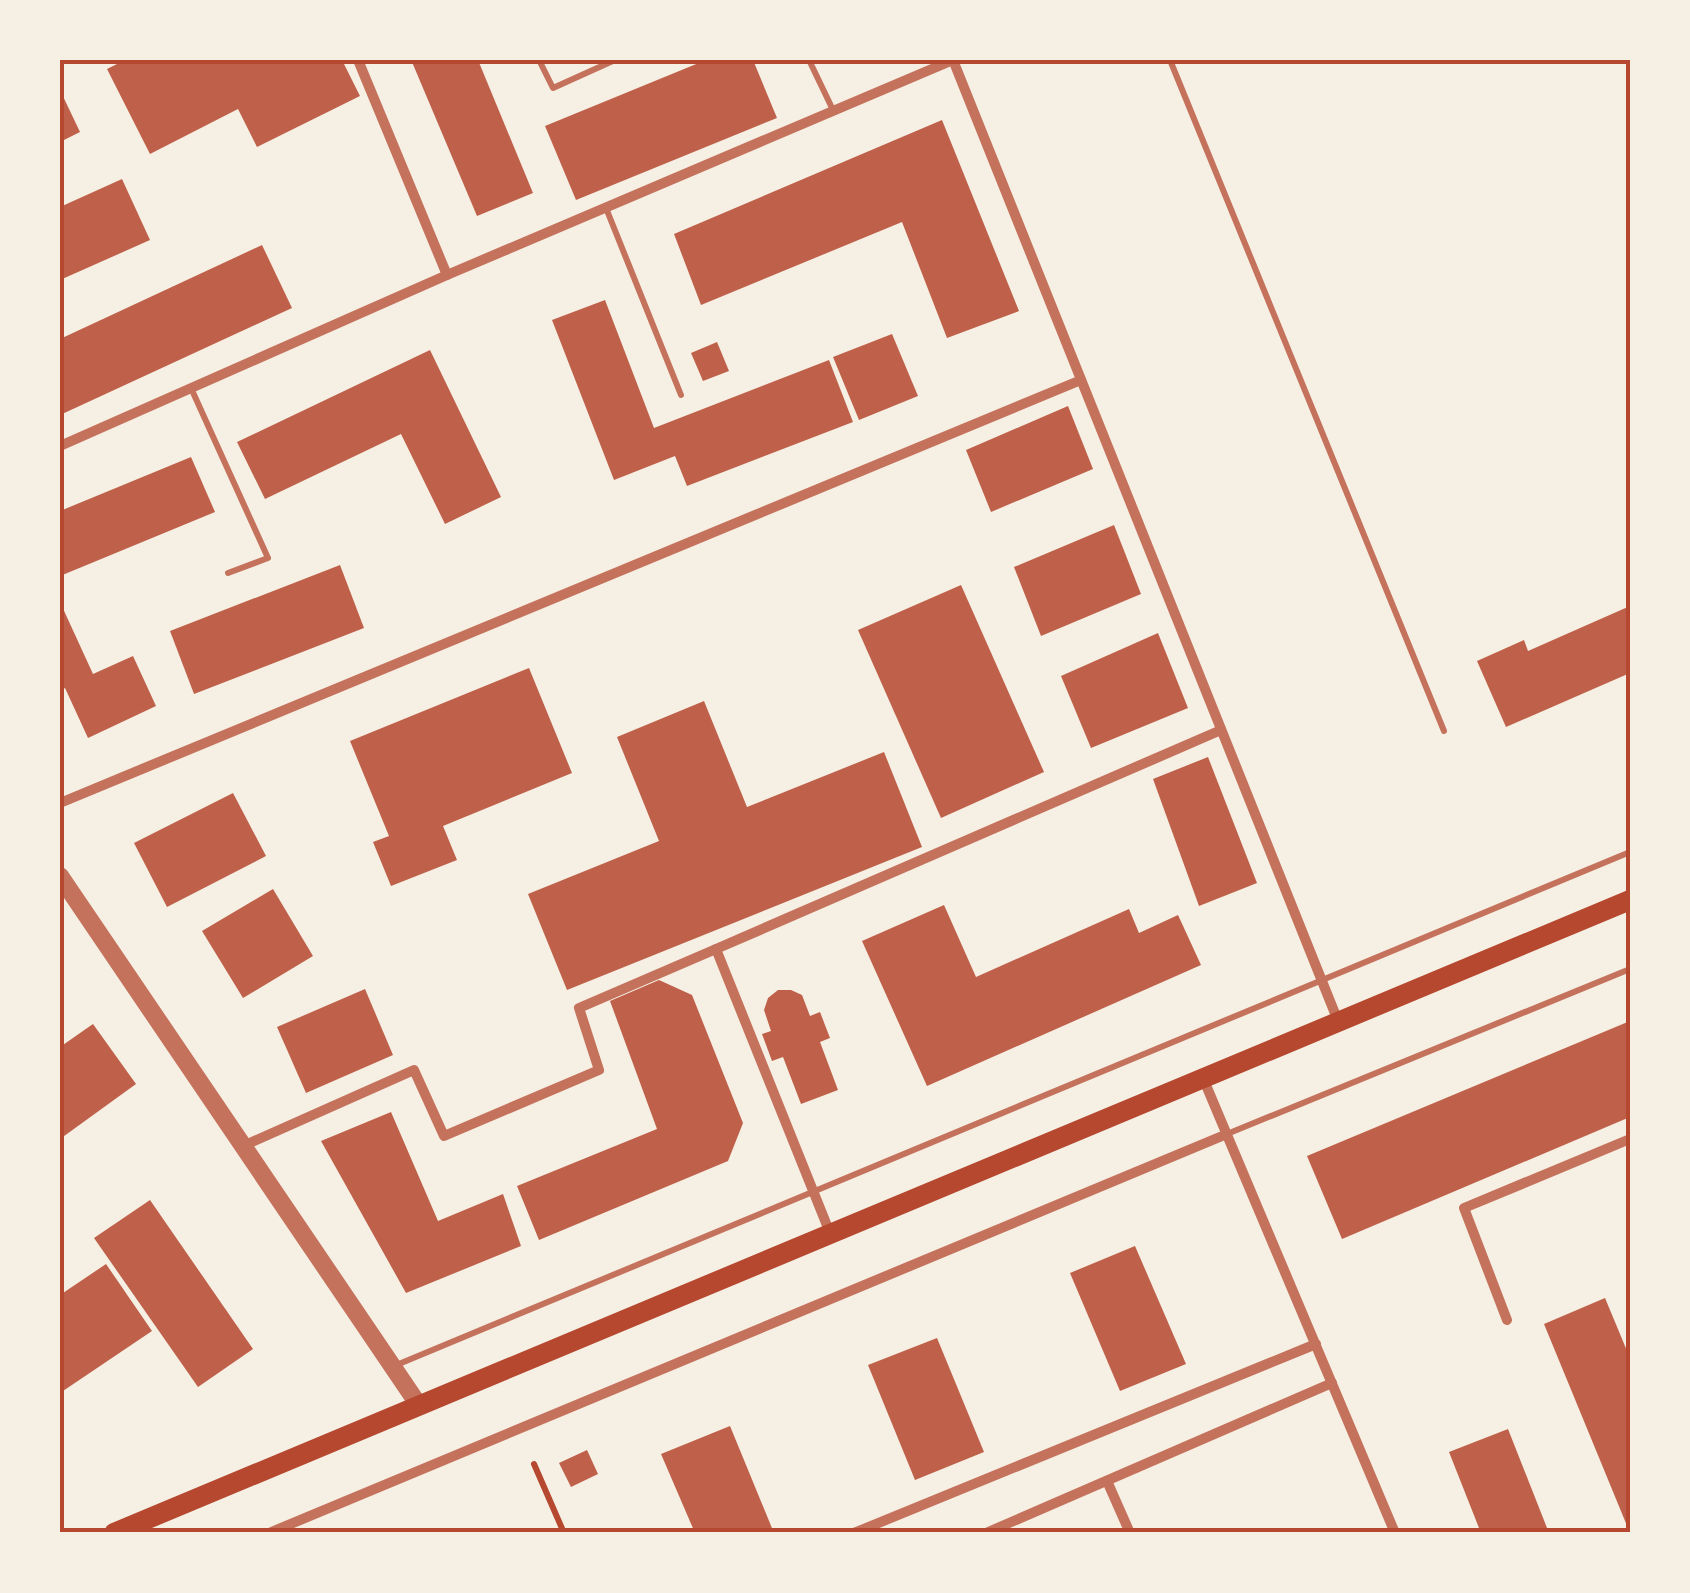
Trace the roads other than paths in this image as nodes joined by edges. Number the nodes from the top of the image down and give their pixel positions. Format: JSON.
{"nodes":[{"id":1,"x":358,"y":60,"type":"edge"},
{"id":2,"x":539,"y":60,"type":"edge"},
{"id":3,"x":614,"y":60,"type":"edge"},
{"id":4,"x":809,"y":60,"type":"edge"},
{"id":5,"x":953,"y":60,"type":"edge"},
{"id":6,"x":1170,"y":60,"type":"edge"},
{"id":7,"x":834,"y":111,"type":"junction"},
{"id":8,"x":606,"y":208,"type":"junction"},
{"id":9,"x":447,"y":275,"type":"junction"},
{"id":10,"x":1081,"y":380,"type":"junction"},
{"id":11,"x":191,"y":388,"type":"junction"},
{"id":12,"x":681,"y":395,"type":"dead end"},
{"id":13,"x":60,"y":446,"type":"edge"},
{"id":14,"x":228,"y":574,"type":"dead end"},
{"id":15,"x":1221,"y":730,"type":"junction"},
{"id":16,"x":1444,"y":731,"type":"dead end"},
{"id":17,"x":60,"y":803,"type":"edge"},
{"id":18,"x":1630,"y":852,"type":"edge"},
{"id":19,"x":60,"y":876,"type":"edge"},
{"id":20,"x":1630,"y":900,"type":"edge"},
{"id":21,"x":716,"y":949,"type":"junction"},
{"id":22,"x":1630,"y":969,"type":"edge"},
{"id":23,"x":1322,"y":982,"type":"junction"},
{"id":24,"x":1338,"y":1022,"type":"junction"},
{"id":25,"x":1202,"y":1078,"type":"junction"},
{"id":26,"x":1228,"y":1134,"type":"junction"},
{"id":27,"x":1630,"y":1139,"type":"edge"},
{"id":28,"x":243,"y":1146,"type":"junction"},
{"id":29,"x":813,"y":1193,"type":"junction"},
{"id":30,"x":830,"y":1234,"type":"junction"},
{"id":31,"x":1507,"y":1320,"type":"dead end"},
{"id":32,"x":1316,"y":1344,"type":"junction"},
{"id":33,"x":393,"y":1367,"type":"junction"},
{"id":34,"x":1332,"y":1383,"type":"junction"},
{"id":35,"x":418,"y":1404,"type":"junction"},
{"id":36,"x":1107,"y":1481,"type":"junction"},
{"id":37,"x":114,"y":1533,"type":"edge"},
{"id":38,"x":269,"y":1533,"type":"edge"},
{"id":39,"x":854,"y":1533,"type":"edge"},
{"id":40,"x":986,"y":1533,"type":"edge"},
{"id":41,"x":1130,"y":1533,"type":"edge"},
{"id":42,"x":1396,"y":1533,"type":"edge"}],
"edges":[{"from":1,"to":9,"type":"street"},
{"from":2,"to":3,"type":"lane"},
{"from":4,"to":7,"type":"lane"},
{"from":5,"to":7,"type":"street"},
{"from":5,"to":10,"type":"street"},
{"from":6,"to":16,"type":"lane"},
{"from":7,"to":8,"type":"street"},
{"from":8,"to":9,"type":"street"},
{"from":8,"to":12,"type":"lane"},
{"from":9,"to":11,"type":"street"},
{"from":10,"to":15,"type":"street"},
{"from":10,"to":17,"type":"street"},
{"from":11,"to":13,"type":"street"},
{"from":11,"to":14,"type":"lane"},
{"from":15,"to":21,"type":"street"},
{"from":15,"to":23,"type":"street"},
{"from":18,"to":23,"type":"lane"},
{"from":19,"to":28,"type":"street"},
{"from":20,"to":24,"type":"main road"},
{"from":21,"to":28,"type":"street"},
{"from":21,"to":29,"type":"street"},
{"from":22,"to":26,"type":"lane"},
{"from":23,"to":24,"type":"street"},
{"from":23,"to":29,"type":"lane"},
{"from":24,"to":25,"type":"main road"},
{"from":25,"to":26,"type":"street"},
{"from":25,"to":30,"type":"main road"},
{"from":26,"to":32,"type":"street"},
{"from":26,"to":38,"type":"street"},
{"from":27,"to":31,"type":"street"},
{"from":28,"to":33,"type":"street"},
{"from":29,"to":30,"type":"street"},
{"from":29,"to":33,"type":"lane"},
{"from":30,"to":35,"type":"main road"},
{"from":32,"to":34,"type":"street"},
{"from":32,"to":39,"type":"street"},
{"from":33,"to":35,"type":"street"},
{"from":34,"to":36,"type":"street"},
{"from":34,"to":42,"type":"street"},
{"from":35,"to":37,"type":"main road"},
{"from":36,"to":40,"type":"street"},
{"from":36,"to":41,"type":"street"}]}
